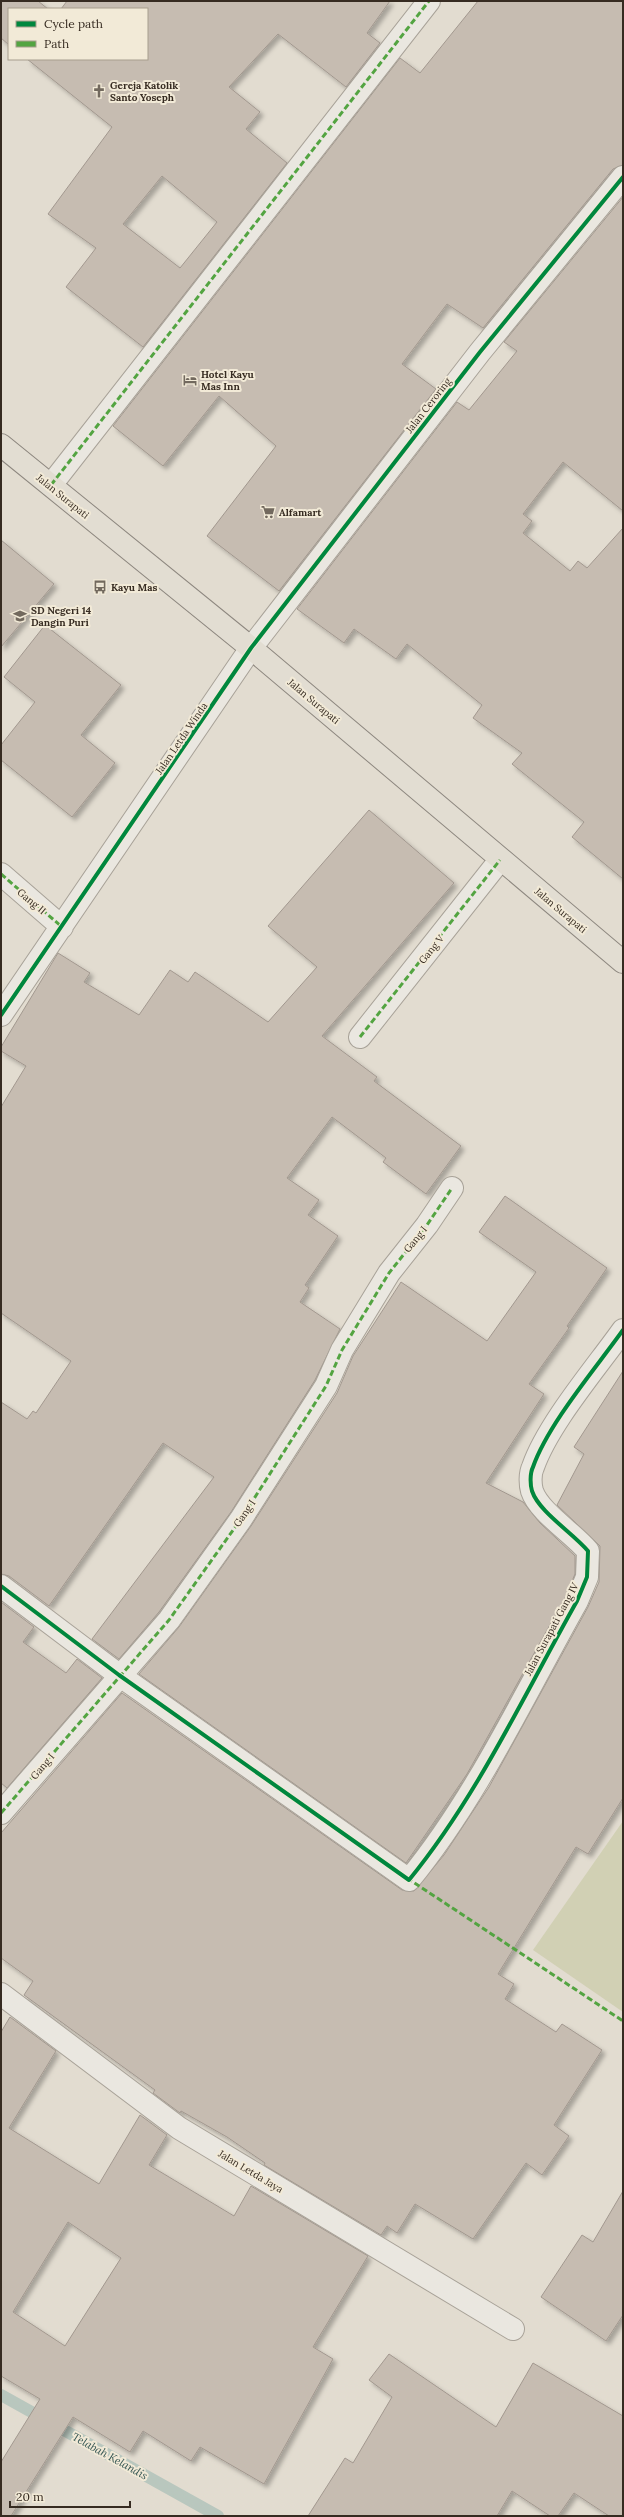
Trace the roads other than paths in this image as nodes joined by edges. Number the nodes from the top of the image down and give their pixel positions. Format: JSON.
{"nodes":[{"id":1,"x":429,"y":1,"type":"edge"},
{"id":2,"x":623,"y":177,"type":"edge"},
{"id":3,"x":1,"y":445,"type":"edge"},
{"id":4,"x":51,"y":485,"type":"junction"},
{"id":5,"x":251,"y":648,"type":"junction"},
{"id":6,"x":500,"y":860,"type":"junction"},
{"id":7,"x":1,"y":874,"type":"edge"},
{"id":8,"x":62,"y":927,"type":"junction"},
{"id":9,"x":623,"y":962,"type":"edge"},
{"id":10,"x":1,"y":1015,"type":"edge"},
{"id":11,"x":360,"y":1037,"type":"dead end"},
{"id":12,"x":452,"y":1188,"type":"dead end"},
{"id":13,"x":623,"y":1330,"type":"edge"},
{"id":14,"x":1,"y":1586,"type":"edge"},
{"id":15,"x":119,"y":1675,"type":"junction"},
{"id":16,"x":1,"y":1813,"type":"edge"},
{"id":17,"x":1,"y":1994,"type":"edge"},
{"id":18,"x":513,"y":2329,"type":"dead end"}],
"edges":[{"from":1,"to":4,"type":"street"},
{"from":2,"to":5,"type":"street","name":"Jalan Ceroring"},
{"from":3,"to":4,"type":"main road","name":"Jalan Surapati"},
{"from":4,"to":5,"type":"main road","name":"Jalan Surapati"},
{"from":5,"to":6,"type":"main road","name":"Jalan Surapati"},
{"from":5,"to":8,"type":"street","name":"Jalan Letda Winda"},
{"from":6,"to":9,"type":"main road","name":"Jalan Surapati"},
{"from":6,"to":11,"type":"street","name":"Gang V"},
{"from":7,"to":8,"type":"street","name":"Gang II"},
{"from":8,"to":10,"type":"street","name":"Jalan Letda Winda"},
{"from":12,"to":15,"type":"street","name":"Gang I"},
{"from":13,"to":15,"type":"street","name":"Jalan Surapati Gang IV"},
{"from":14,"to":15,"type":"street"},
{"from":15,"to":16,"type":"street","name":"Gang I"},
{"from":17,"to":18,"type":"street","name":"Jalan Letda Jaya"}]}
